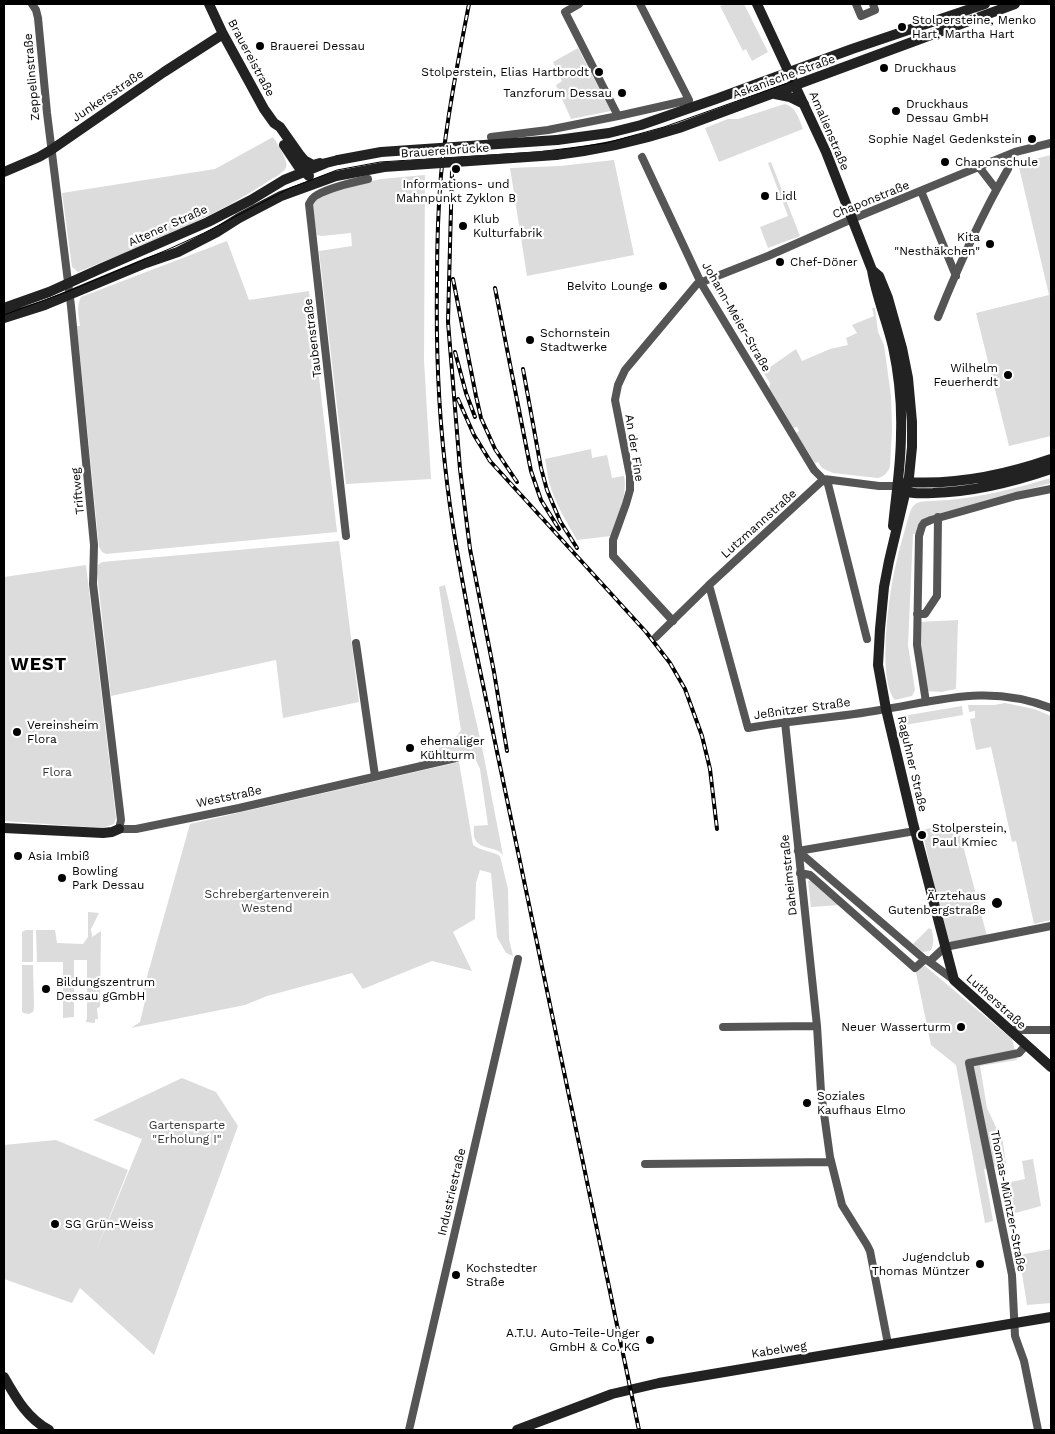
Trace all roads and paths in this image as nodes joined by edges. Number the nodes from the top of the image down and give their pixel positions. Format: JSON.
{"nodes":[{"id":1,"x":32,"y":4,"type":"edge"},
{"id":2,"x":209,"y":4,"type":"edge"},
{"id":3,"x":578,"y":4,"type":"edge"},
{"id":4,"x":640,"y":4,"type":"edge"},
{"id":5,"x":757,"y":4,"type":"edge"},
{"id":6,"x":856,"y":4,"type":"edge"},
{"id":7,"x":873,"y":4,"type":"edge"},
{"id":8,"x":985,"y":4,"type":"edge"},
{"id":9,"x":1015,"y":4,"type":"edge"},
{"id":10,"x":223,"y":34,"type":"junction"},
{"id":11,"x":789,"y":73,"type":"junction"},
{"id":12,"x":796,"y":86,"type":"junction"},
{"id":13,"x":774,"y":94,"type":"junction"},
{"id":14,"x":804,"y":104,"type":"junction"},
{"id":15,"x":618,"y":116,"type":"junction"},
{"id":16,"x":274,"y":123,"type":"junction"},
{"id":17,"x":491,"y":137,"type":"dead end"},
{"id":18,"x":557,"y":140,"type":"joint"},
{"id":19,"x":1051,"y":143,"type":"edge"},
{"id":20,"x":51,"y":150,"type":"junction"},
{"id":21,"x":556,"y":156,"type":"joint"},
{"id":22,"x":642,"y":157,"type":"dead end"},
{"id":23,"x":338,"y":160,"type":"joint"},
{"id":24,"x":326,"y":163,"type":"junction"},
{"id":25,"x":979,"y":167,"type":"junction"},
{"id":26,"x":1008,"y":169,"type":"dead end"},
{"id":27,"x":4,"y":172,"type":"edge"},
{"id":28,"x":304,"y":172,"type":"junction"},
{"id":29,"x":336,"y":176,"type":"joint"},
{"id":30,"x":368,"y":179,"type":"dead end"},
{"id":31,"x":319,"y":181,"type":"junction"},
{"id":32,"x":996,"y":189,"type":"junction"},
{"id":33,"x":921,"y":192,"type":"junction"},
{"id":34,"x":852,"y":219,"type":"junction"},
{"id":35,"x":956,"y":276,"type":"junction"},
{"id":36,"x":701,"y":283,"type":"junction"},
{"id":37,"x":68,"y":284,"type":"junction"},
{"id":38,"x":70,"y":295,"type":"junction"},
{"id":39,"x":4,"y":308,"type":"edge"},
{"id":40,"x":938,"y":317,"type":"dead end"},
{"id":41,"x":4,"y":318,"type":"edge"},
{"id":42,"x":1051,"y":460,"type":"edge"},
{"id":43,"x":1051,"y":469,"type":"edge"},
{"id":44,"x":824,"y":480,"type":"junction"},
{"id":45,"x":904,"y":487,"type":"junction"},
{"id":46,"x":1051,"y":489,"type":"edge"},
{"id":47,"x":938,"y":517,"type":"junction"},
{"id":48,"x":346,"y":536,"type":"dead end"},
{"id":49,"x":709,"y":585,"type":"junction"},
{"id":50,"x":917,"y":614,"type":"junction"},
{"id":51,"x":673,"y":621,"type":"junction"},
{"id":52,"x":656,"y":637,"type":"dead end"},
{"id":53,"x":867,"y":639,"type":"dead end"},
{"id":54,"x":356,"y":643,"type":"dead end"},
{"id":55,"x":926,"y":702,"type":"junction"},
{"id":56,"x":1051,"y":708,"type":"edge"},
{"id":57,"x":886,"y":709,"type":"junction"},
{"id":58,"x":785,"y":722,"type":"junction"},
{"id":59,"x":456,"y":758,"type":"dead end"},
{"id":60,"x":375,"y":776,"type":"junction"},
{"id":61,"x":4,"y":828,"type":"edge"},
{"id":62,"x":120,"y":829,"type":"junction"},
{"id":63,"x":915,"y":831,"type":"junction"},
{"id":64,"x":798,"y":851,"type":"junction"},
{"id":65,"x":800,"y":873,"type":"junction"},
{"id":66,"x":1051,"y":926,"type":"edge"},
{"id":67,"x":945,"y":947,"type":"junction"},
{"id":68,"x":518,"y":959,"type":"dead end"},
{"id":69,"x":927,"y":960,"type":"junction"},
{"id":70,"x":954,"y":980,"type":"junction"},
{"id":71,"x":817,"y":1026,"type":"junction"},
{"id":72,"x":723,"y":1027,"type":"dead end"},
{"id":73,"x":1009,"y":1030,"type":"junction"},
{"id":74,"x":1051,"y":1030,"type":"edge"},
{"id":75,"x":1026,"y":1045,"type":"junction"},
{"id":76,"x":1051,"y":1067,"type":"edge"},
{"id":77,"x":831,"y":1162,"type":"junction"},
{"id":78,"x":645,"y":1164,"type":"dead end"},
{"id":79,"x":1051,"y":1317,"type":"edge"},
{"id":80,"x":1014,"y":1324,"type":"junction"},
{"id":81,"x":888,"y":1344,"type":"junction"},
{"id":82,"x":4,"y":1377,"type":"edge"},
{"id":83,"x":49,"y":1430,"type":"edge"},
{"id":84,"x":409,"y":1430,"type":"edge"},
{"id":85,"x":517,"y":1430,"type":"edge"},
{"id":86,"x":1038,"y":1430,"type":"edge"}],
"edges":[{"from":1,"to":20,"type":"street","name":"Zeppelinstraße"},
{"from":2,"to":10,"type":"main road","name":"Brauereistraße"},
{"from":3,"to":15,"type":"street"},
{"from":4,"to":15,"type":"street"},
{"from":5,"to":11,"type":"main road","name":"Amalienstraße"},
{"from":6,"to":7,"type":"street"},
{"from":8,"to":11,"type":"main road","name":"Askanische Straße"},
{"from":9,"to":12,"type":"main road","name":"Askanische Straße"},
{"from":10,"to":16,"type":"main road","name":"Brauereistraße"},
{"from":10,"to":20,"type":"main road","name":"Junkersstraße"},
{"from":11,"to":12,"type":"main road","name":"Amalienstraße"},
{"from":11,"to":18,"type":"main road","name":"Askanische Straße"},
{"from":12,"to":13,"type":"main road","name":"Askanische Straße"},
{"from":12,"to":14,"type":"main road","name":"Amalienstraße"},
{"from":13,"to":14,"type":"main road"},
{"from":13,"to":21,"type":"main road","name":"Askanische Straße"},
{"from":14,"to":34,"type":"main road","name":"Amalienstraße"},
{"from":15,"to":17,"type":"street"},
{"from":16,"to":24,"type":"main road","name":"Brauereistraße"},
{"from":16,"to":28,"type":"main road","name":"Brauereistraße"},
{"from":18,"to":23,"type":"main road","name":"Brauereibrücke","bridge":true},
{"from":19,"to":25,"type":"street","name":"Chaponstraße"},
{"from":20,"to":27,"type":"main road","name":"Junkersstraße"},
{"from":20,"to":37,"type":"street","name":"Triftweg"},
{"from":21,"to":29,"type":"main road","name":"Brauereibrücke","bridge":true},
{"from":22,"to":36,"type":"street","name":"Johann-Meier-Straße"},
{"from":23,"to":24,"type":"main road","name":"Altener Straße"},
{"from":24,"to":28,"type":"main road","name":"Altener Straße"},
{"from":25,"to":32,"type":"street"},
{"from":25,"to":33,"type":"street","name":"Chaponstraße"},
{"from":26,"to":32,"type":"street"},
{"from":28,"to":31,"type":"main road","name":"Brauereistraße"},
{"from":28,"to":37,"type":"main road","name":"Altener Straße"},
{"from":29,"to":31,"type":"main road","name":"Altener Straße"},
{"from":30,"to":48,"type":"street","name":"Taubenstraße"},
{"from":31,"to":38,"type":"main road","name":"Altener Straße"},
{"from":32,"to":35,"type":"street"},
{"from":33,"to":34,"type":"street","name":"Chaponstraße"},
{"from":33,"to":35,"type":"street"},
{"from":34,"to":36,"type":"street","name":"Chaponstraße"},
{"from":34,"to":45,"type":"main road","name":"Amalienstraße"},
{"from":35,"to":40,"type":"street"},
{"from":36,"to":44,"type":"street","name":"Johann-Meier-Straße"},
{"from":36,"to":51,"type":"street","name":"An der Fine"},
{"from":37,"to":38,"type":"street","name":"Triftweg"},
{"from":37,"to":39,"type":"main road","name":"Altener Straße"},
{"from":38,"to":41,"type":"main road","name":"Altener Straße"},
{"from":38,"to":62,"type":"street","name":"Triftweg"},
{"from":42,"to":45,"type":"main road"},
{"from":43,"to":45,"type":"main road"},
{"from":44,"to":45,"type":"street"},
{"from":44,"to":49,"type":"street","name":"Lutzmannstraße"},
{"from":44,"to":53,"type":"street"},
{"from":45,"to":57,"type":"main road","name":"Raguhner Straße"},
{"from":46,"to":47,"type":"street"},
{"from":47,"to":50,"type":"street"},
{"from":47,"to":50,"type":"street"},
{"from":49,"to":51,"type":"street","name":"Lutzmannstraße"},
{"from":49,"to":58,"type":"street","name":"Jeßnitzer Straße"},
{"from":50,"to":55,"type":"street"},
{"from":51,"to":52,"type":"street","name":"Lutzmannstraße"},
{"from":54,"to":60,"type":"street"},
{"from":55,"to":56,"type":"street","name":"Jeßnitzer Straße"},
{"from":55,"to":57,"type":"street","name":"Jeßnitzer Straße"},
{"from":57,"to":58,"type":"street","name":"Jeßnitzer Straße"},
{"from":57,"to":63,"type":"main road","name":"Raguhner Straße"},
{"from":58,"to":64,"type":"street","name":"Daheimstraße"},
{"from":59,"to":60,"type":"street","name":"Weststraße"},
{"from":60,"to":62,"type":"street","name":"Weststraße"},
{"from":61,"to":62,"type":"main road","name":"Weststraße"},
{"from":63,"to":64,"type":"street"},
{"from":63,"to":67,"type":"main road","name":"Raguhner Straße"},
{"from":64,"to":65,"type":"street","name":"Daheimstraße"},
{"from":64,"to":69,"type":"street","name":"Lutherstraße"},
{"from":65,"to":69,"type":"street"},
{"from":65,"to":71,"type":"street","name":"Daheimstraße"},
{"from":66,"to":67,"type":"street"},
{"from":67,"to":69,"type":"street"},
{"from":67,"to":70,"type":"main road","name":"Raguhner Straße"},
{"from":68,"to":84,"type":"street","name":"Industriestraße"},
{"from":69,"to":70,"type":"street","name":"Lutherstraße"},
{"from":70,"to":73,"type":"main road","name":"Lutherstraße"},
{"from":71,"to":72,"type":"street"},
{"from":71,"to":77,"type":"street","name":"Daheimstraße"},
{"from":73,"to":74,"type":"street"},
{"from":73,"to":75,"type":"main road","name":"Lutherstraße"},
{"from":75,"to":76,"type":"main road","name":"Lutherstraße"},
{"from":75,"to":80,"type":"street","name":"Thomas-Müntzer-Straße"},
{"from":77,"to":78,"type":"street"},
{"from":77,"to":81,"type":"street","name":"Daheimstraße"},
{"from":79,"to":80,"type":"main road","name":"Kabelweg"},
{"from":80,"to":81,"type":"main road","name":"Kabelweg"},
{"from":80,"to":86,"type":"street","name":"Thomas-Müntzer-Straße"},
{"from":81,"to":85,"type":"main road","name":"Kabelweg"},
{"from":82,"to":83,"type":"main road"}]}
